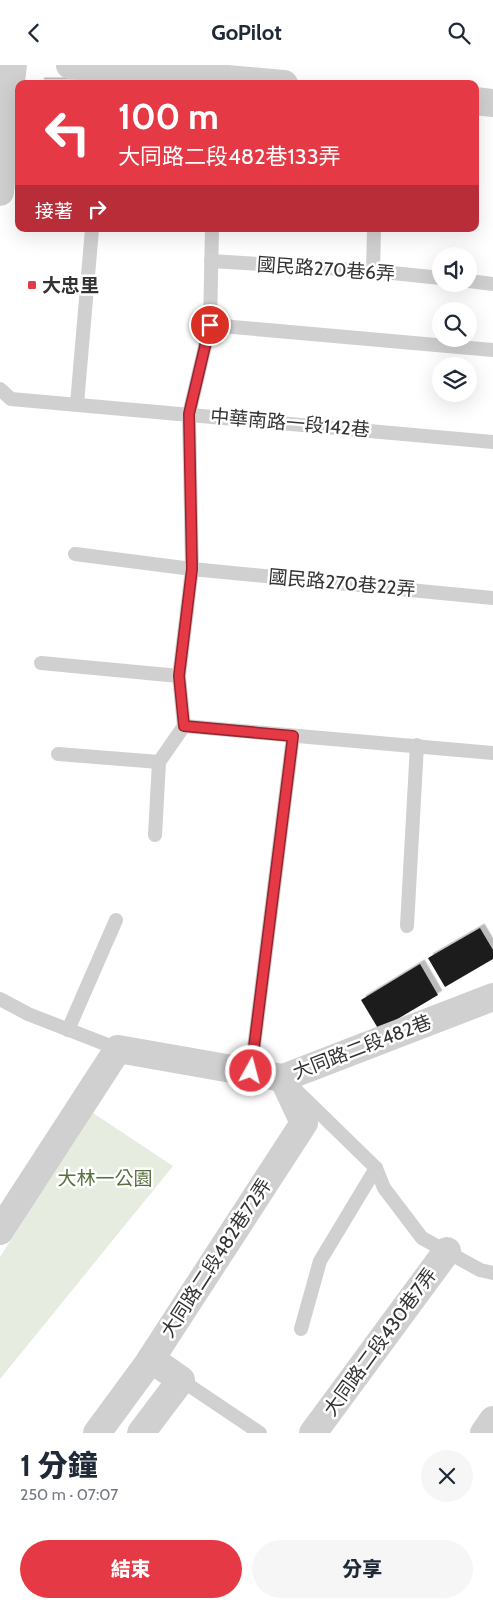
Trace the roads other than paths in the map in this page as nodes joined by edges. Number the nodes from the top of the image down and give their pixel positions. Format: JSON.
{"nodes":[{"id":1,"x":13,"y":65,"type":"edge"},
{"id":2,"x":70,"y":65,"type":"edge"},
{"id":3,"x":211,"y":80,"type":"edge"},
{"id":4,"x":479,"y":101,"type":"edge"},
{"id":5,"x":493,"y":103,"type":"edge"},
{"id":6,"x":0,"y":191,"type":"edge"},
{"id":7,"x":92,"y":232,"type":"edge"},
{"id":8,"x":212,"y":232,"type":"edge"},
{"id":9,"x":374,"y":232,"type":"edge"},
{"id":10,"x":211,"y":261,"type":"junction"},
{"id":11,"x":373,"y":271,"type":"junction"},
{"id":12,"x":432,"y":277,"type":"edge"},
{"id":13,"x":477,"y":282,"type":"edge"},
{"id":14,"x":493,"y":284,"type":"edge"},
{"id":15,"x":210,"y":325,"type":"junction"},
{"id":16,"x":493,"y":350,"type":"edge"},
{"id":17,"x":0,"y":389,"type":"edge"},
{"id":18,"x":77,"y":404,"type":"junction"},
{"id":19,"x":189,"y":414,"type":"junction"},
{"id":20,"x":493,"y":442,"type":"edge"},
{"id":21,"x":75,"y":554,"type":"dead end"},
{"id":22,"x":192,"y":569,"type":"junction"},
{"id":23,"x":493,"y":598,"type":"edge"},
{"id":24,"x":41,"y":663,"type":"dead end"},
{"id":25,"x":179,"y":676,"type":"junction"},
{"id":26,"x":184,"y":726,"type":"junction"},
{"id":27,"x":293,"y":736,"type":"junction"},
{"id":28,"x":417,"y":745,"type":"junction"},
{"id":29,"x":493,"y":753,"type":"edge"},
{"id":30,"x":58,"y":754,"type":"dead end"},
{"id":31,"x":159,"y":761,"type":"junction"},
{"id":32,"x":155,"y":835,"type":"dead end"},
{"id":33,"x":116,"y":920,"type":"dead end"},
{"id":34,"x":407,"y":926,"type":"dead end"},
{"id":35,"x":493,"y":997,"type":"edge"},
{"id":36,"x":0,"y":999,"type":"edge"},
{"id":37,"x":68,"y":1029,"type":"junction"},
{"id":38,"x":118,"y":1049,"type":"junction"},
{"id":39,"x":251,"y":1071,"type":"junction"},
{"id":40,"x":283,"y":1078,"type":"junction"},
{"id":41,"x":376,"y":1168,"type":"junction"},
{"id":42,"x":0,"y":1231,"type":"edge"},
{"id":43,"x":447,"y":1251,"type":"junction"},
{"id":44,"x":493,"y":1273,"type":"edge"},
{"id":45,"x":300,"y":1329,"type":"dead end"},
{"id":46,"x":151,"y":1359,"type":"junction"},
{"id":47,"x":181,"y":1380,"type":"junction"},
{"id":48,"x":493,"y":1420,"type":"edge"},
{"id":49,"x":97,"y":1433,"type":"edge"},
{"id":50,"x":141,"y":1433,"type":"edge"},
{"id":51,"x":260,"y":1433,"type":"edge"},
{"id":52,"x":313,"y":1433,"type":"edge"},
{"id":53,"x":484,"y":1433,"type":"edge"}],
"edges":[{"from":1,"to":6,"type":"street"},
{"from":2,"to":3,"type":"street"},
{"from":4,"to":5,"type":"street"},
{"from":7,"to":18,"type":"lane"},
{"from":8,"to":10,"type":"lane"},
{"from":9,"to":11,"type":"lane"},
{"from":10,"to":11,"type":"lane","name":"國民路270巷6弄"},
{"from":10,"to":15,"type":"lane"},
{"from":11,"to":12,"type":"lane","name":"國民路270巷6弄"},
{"from":13,"to":14,"type":"lane"},
{"from":15,"to":16,"type":"lane"},
{"from":15,"to":19,"type":"lane"},
{"from":17,"to":18,"type":"lane","name":"中華南路一段142巷"},
{"from":18,"to":19,"type":"lane","name":"中華南路一段142巷"},
{"from":19,"to":20,"type":"lane","name":"中華南路一段142巷"},
{"from":19,"to":22,"type":"lane"},
{"from":21,"to":22,"type":"lane","name":"國民路270巷22弄"},
{"from":22,"to":23,"type":"lane","name":"國民路270巷22弄"},
{"from":22,"to":25,"type":"lane"},
{"from":24,"to":25,"type":"lane"},
{"from":25,"to":26,"type":"lane"},
{"from":26,"to":27,"type":"lane"},
{"from":26,"to":31,"type":"lane"},
{"from":27,"to":28,"type":"lane"},
{"from":27,"to":39,"type":"lane"},
{"from":28,"to":29,"type":"lane"},
{"from":28,"to":34,"type":"lane"},
{"from":30,"to":31,"type":"lane"},
{"from":31,"to":32,"type":"lane"},
{"from":33,"to":37,"type":"lane"},
{"from":35,"to":40,"type":"street","name":"大同路二段482巷"},
{"from":36,"to":37,"type":"lane"},
{"from":37,"to":38,"type":"lane"},
{"from":38,"to":39,"type":"street","name":"大同路二段482巷"},
{"from":38,"to":42,"type":"street"},
{"from":39,"to":40,"type":"street","name":"大同路二段482巷"},
{"from":40,"to":41,"type":"lane"},
{"from":40,"to":46,"type":"street","name":"大同路二段482巷72弄"},
{"from":41,"to":43,"type":"lane"},
{"from":41,"to":45,"type":"lane"},
{"from":43,"to":44,"type":"lane"},
{"from":43,"to":52,"type":"street","name":"大同路二段430巷7弄"},
{"from":46,"to":47,"type":"street"},
{"from":46,"to":49,"type":"street","name":"大同路二段482巷72弄"},
{"from":47,"to":50,"type":"street"},
{"from":47,"to":51,"type":"lane"},
{"from":48,"to":53,"type":"street"}]}
